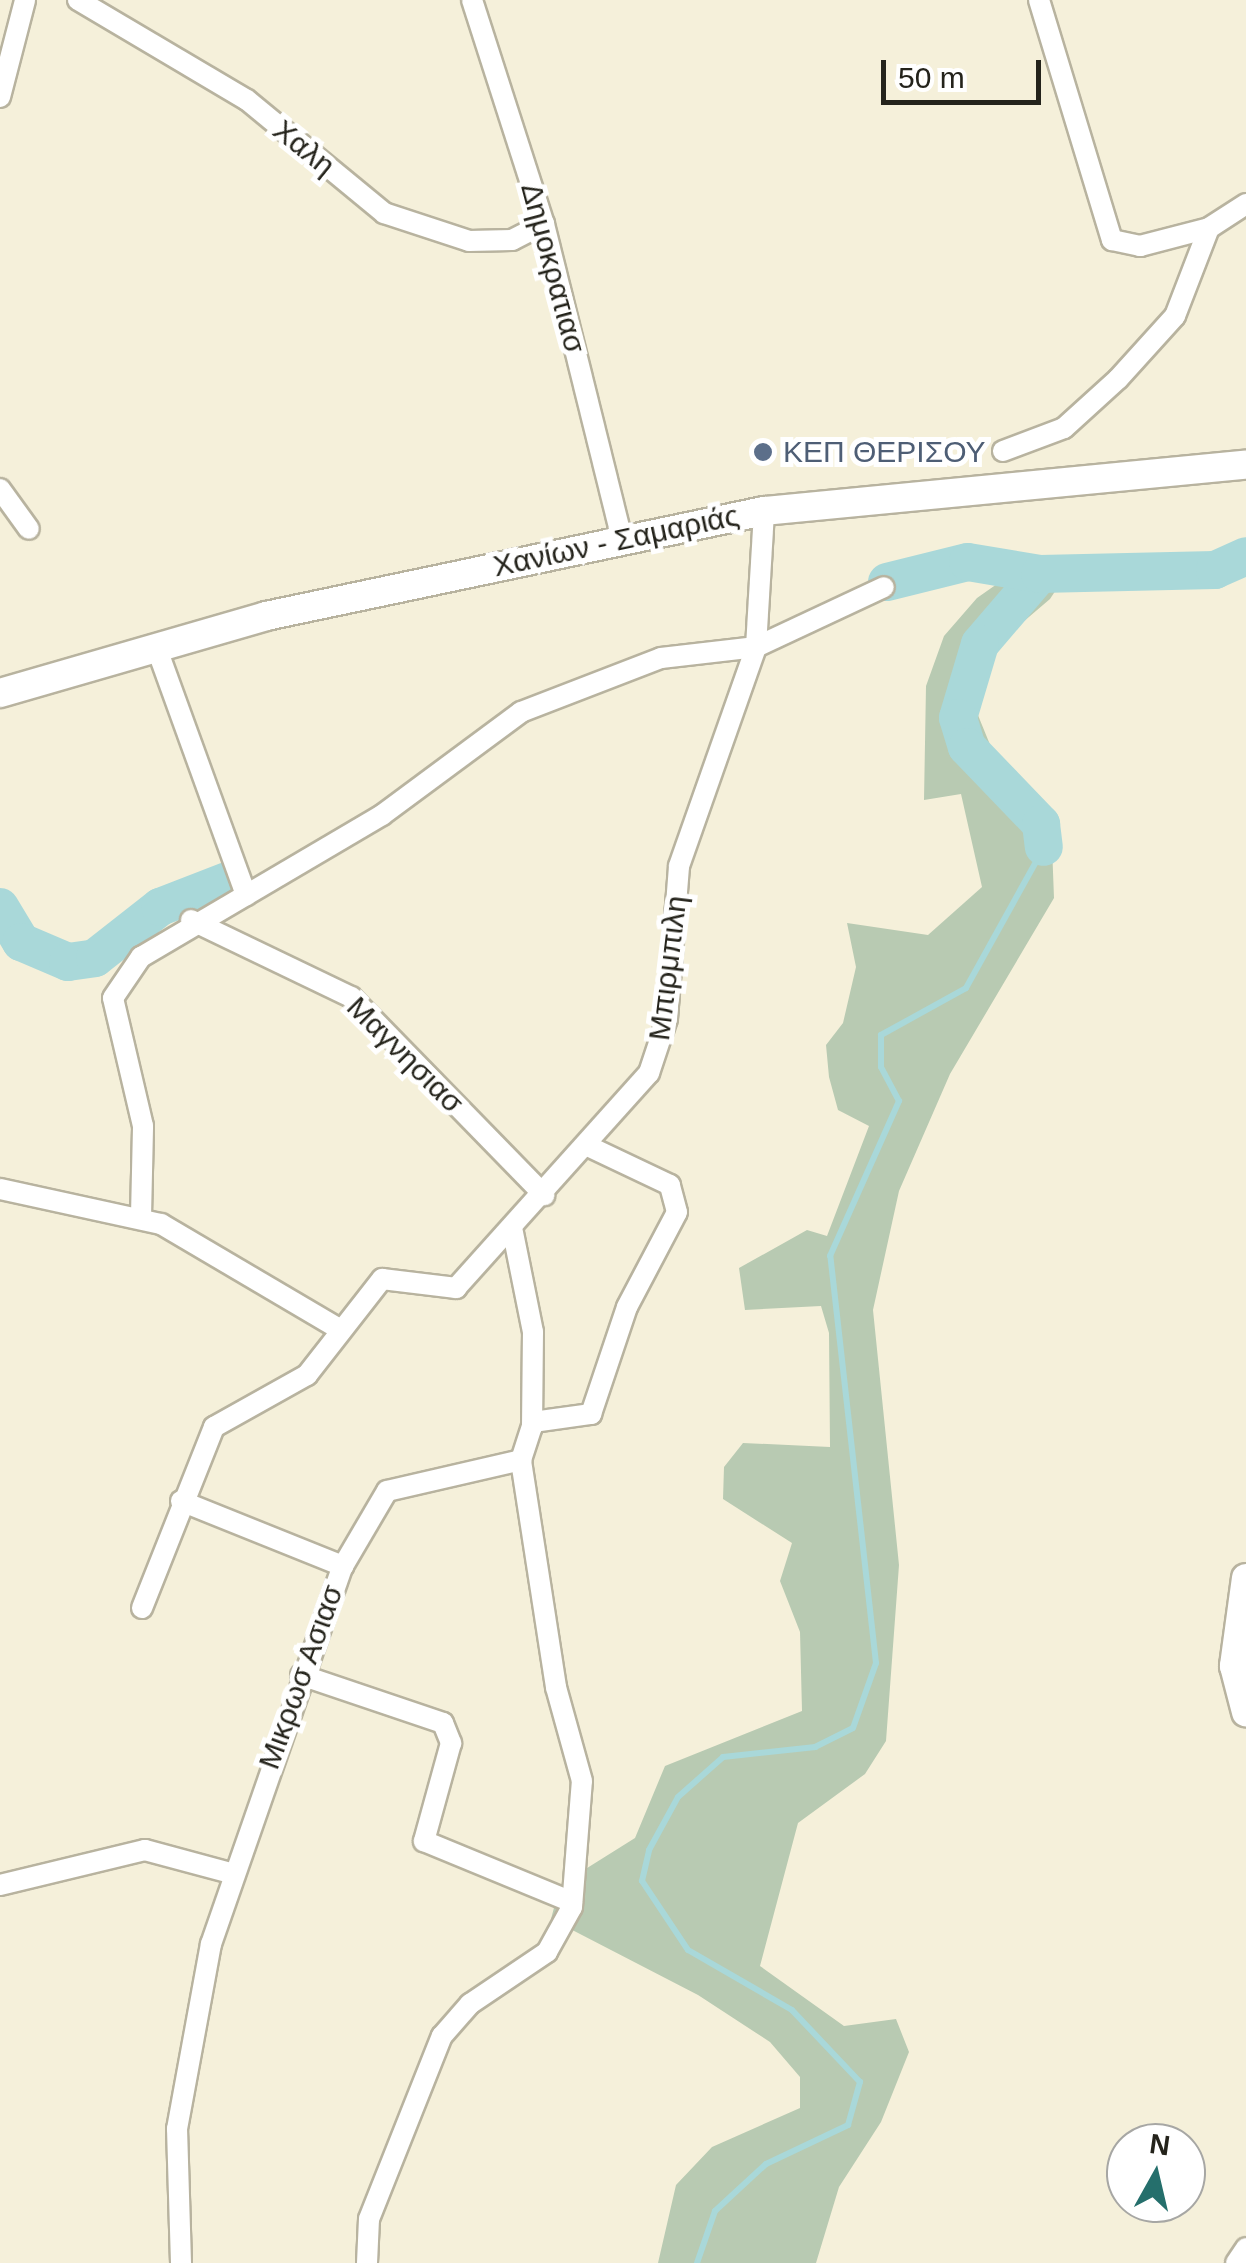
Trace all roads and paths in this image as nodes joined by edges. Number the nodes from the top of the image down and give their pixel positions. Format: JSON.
{"nodes":[{"id":1,"x":25,"y":0,"type":"edge"},
{"id":2,"x":78,"y":0,"type":"edge"},
{"id":3,"x":472,"y":0,"type":"edge"},
{"id":4,"x":1039,"y":0,"type":"edge"},
{"id":5,"x":0,"y":98,"type":"edge"},
{"id":6,"x":1246,"y":204,"type":"edge"},
{"id":7,"x":544,"y":224,"type":"junction"},
{"id":8,"x":1209,"y":228,"type":"junction"},
{"id":9,"x":1003,"y":451,"type":"dead end"},
{"id":10,"x":1246,"y":465,"type":"edge"},
{"id":11,"x":0,"y":489,"type":"edge"},
{"id":12,"x":764,"y":510,"type":"junction"},
{"id":13,"x":29,"y":530,"type":"dead end"},
{"id":14,"x":622,"y":539,"type":"junction"},
{"id":15,"x":884,"y":587,"type":"dead end"},
{"id":16,"x":756,"y":647,"type":"junction"},
{"id":17,"x":157,"y":649,"type":"junction"},
{"id":18,"x":0,"y":694,"type":"edge"},
{"id":19,"x":246,"y":895,"type":"junction"},
{"id":20,"x":191,"y":920,"type":"junction"},
{"id":21,"x":588,"y":1146,"type":"junction"},
{"id":22,"x":2,"y":1186,"type":"edge"},
{"id":23,"x":544,"y":1196,"type":"junction"},
{"id":24,"x":141,"y":1216,"type":"junction"},
{"id":25,"x":512,"y":1228,"type":"junction"},
{"id":26,"x":341,"y":1330,"type":"junction"},
{"id":27,"x":533,"y":1422,"type":"junction"},
{"id":28,"x":520,"y":1460,"type":"junction"},
{"id":29,"x":181,"y":1501,"type":"junction"},
{"id":30,"x":343,"y":1566,"type":"junction"},
{"id":31,"x":1246,"y":1578,"type":"edge"},
{"id":32,"x":142,"y":1608,"type":"dead end"},
{"id":33,"x":301,"y":1675,"type":"junction"},
{"id":34,"x":1246,"y":1712,"type":"edge"},
{"id":35,"x":230,"y":1873,"type":"junction"},
{"id":36,"x":0,"y":1885,"type":"edge"},
{"id":37,"x":572,"y":1902,"type":"junction"},
{"id":38,"x":1246,"y":2248,"type":"edge"},
{"id":39,"x":181,"y":2263,"type":"edge"},
{"id":40,"x":367,"y":2263,"type":"edge"},
{"id":41,"x":1236,"y":2263,"type":"edge"}],
"edges":[{"from":1,"to":5,"type":"street"},
{"from":2,"to":7,"type":"street","name":"Χαλη"},
{"from":3,"to":7,"type":"street","name":"Δημοκρατιασ"},
{"from":4,"to":8,"type":"street"},
{"from":6,"to":8,"type":"street"},
{"from":7,"to":14,"type":"street","name":"Δημοκρατιασ"},
{"from":8,"to":9,"type":"street"},
{"from":10,"to":12,"type":"main road","name":"Χανίων - Σαμαριάς"},
{"from":11,"to":13,"type":"street"},
{"from":12,"to":14,"type":"main road","name":"Χανίων - Σαμαριάς"},
{"from":12,"to":16,"type":"street","name":"Μπιρμπιλη"},
{"from":14,"to":17,"type":"main road","name":"Χανίων - Σαμαριάς"},
{"from":15,"to":16,"type":"street"},
{"from":16,"to":19,"type":"street"},
{"from":16,"to":21,"type":"street","name":"Μπιρμπιλη"},
{"from":17,"to":18,"type":"main road","name":"Χανίων - Σαμαριάς"},
{"from":17,"to":19,"type":"street"},
{"from":19,"to":20,"type":"street"},
{"from":20,"to":23,"type":"street","name":"Μαγνησιασ"},
{"from":20,"to":24,"type":"street"},
{"from":21,"to":23,"type":"street","name":"Μπιρμπιλη"},
{"from":21,"to":27,"type":"street"},
{"from":22,"to":24,"type":"street"},
{"from":23,"to":25,"type":"street","name":"Μπιρμπιλη"},
{"from":24,"to":26,"type":"street"},
{"from":25,"to":26,"type":"street","name":"Μπιρμπιλη"},
{"from":25,"to":27,"type":"street"},
{"from":26,"to":29,"type":"street"},
{"from":27,"to":28,"type":"street"},
{"from":28,"to":30,"type":"street","name":"Μικρωσ Ασιασ"},
{"from":28,"to":37,"type":"street"},
{"from":29,"to":30,"type":"street"},
{"from":29,"to":32,"type":"street"},
{"from":30,"to":33,"type":"street","name":"Μικρωσ Ασιασ"},
{"from":31,"to":34,"type":"main road"},
{"from":33,"to":35,"type":"street","name":"Μικρωσ Ασιασ"},
{"from":33,"to":37,"type":"street"},
{"from":35,"to":36,"type":"street"},
{"from":35,"to":39,"type":"street","name":"Μικρωσ Ασιασ"},
{"from":37,"to":40,"type":"street"},
{"from":38,"to":41,"type":"street"}]}
